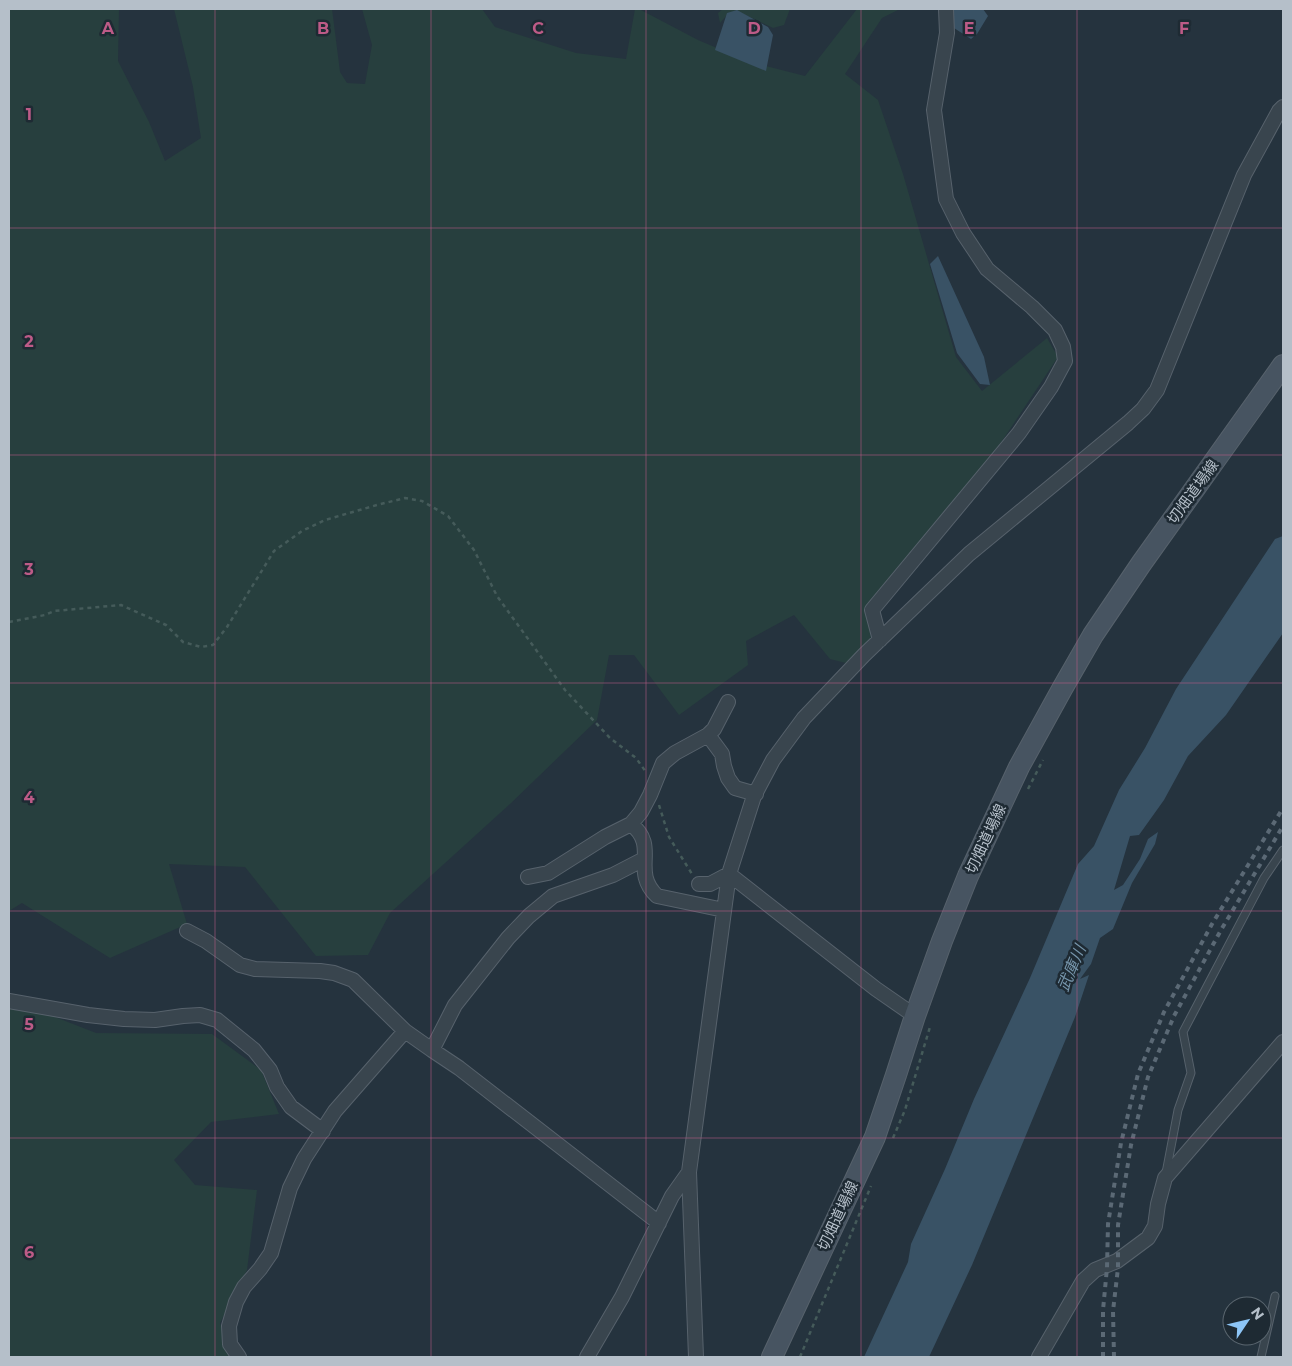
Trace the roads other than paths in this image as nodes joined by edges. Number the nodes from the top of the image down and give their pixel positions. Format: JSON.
{"nodes":[{"id":1,"x":946,"y":9,"type":"edge"},
{"id":2,"x":1283,"y":107,"type":"edge"},
{"id":3,"x":1283,"y":365,"type":"edge"},
{"id":4,"x":880,"y":640,"type":"junction"},
{"id":5,"x":728,"y":702,"type":"dead end"},
{"id":6,"x":708,"y":735,"type":"junction"},
{"id":7,"x":756,"y":794,"type":"junction"},
{"id":8,"x":631,"y":824,"type":"junction"},
{"id":9,"x":1283,"y":850,"type":"edge"},
{"id":10,"x":644,"y":859,"type":"junction"},
{"id":11,"x":729,"y":874,"type":"junction"},
{"id":12,"x":528,"y":877,"type":"dead end"},
{"id":13,"x":698,"y":884,"type":"road end"},
{"id":14,"x":724,"y":910,"type":"junction"},
{"id":15,"x":187,"y":931,"type":"dead end"},
{"id":16,"x":9,"y":1001,"type":"edge"},
{"id":17,"x":922,"y":1021,"type":"junction"},
{"id":18,"x":405,"y":1031,"type":"junction"},
{"id":19,"x":1283,"y":1042,"type":"edge"},
{"id":20,"x":432,"y":1050,"type":"junction"},
{"id":21,"x":323,"y":1131,"type":"junction"},
{"id":22,"x":689,"y":1172,"type":"junction"},
{"id":23,"x":1165,"y":1178,"type":"junction"},
{"id":24,"x":659,"y":1223,"type":"junction"},
{"id":25,"x":1275,"y":1296,"type":"dead end"},
{"id":26,"x":239,"y":1357,"type":"edge"},
{"id":27,"x":587,"y":1357,"type":"edge"},
{"id":28,"x":696,"y":1357,"type":"edge"},
{"id":29,"x":772,"y":1357,"type":"edge"},
{"id":30,"x":1039,"y":1357,"type":"edge"},
{"id":31,"x":1261,"y":1357,"type":"edge"}],
"edges":[{"from":1,"to":4,"type":"street"},
{"from":2,"to":4,"type":"street"},
{"from":3,"to":17,"type":"main road","name":"切畑道場線"},
{"from":4,"to":7,"type":"street"},
{"from":5,"to":6,"type":"street"},
{"from":6,"to":7,"type":"street"},
{"from":6,"to":8,"type":"street"},
{"from":7,"to":11,"type":"street"},
{"from":8,"to":10,"type":"street"},
{"from":8,"to":12,"type":"street"},
{"from":9,"to":23,"type":"lane"},
{"from":10,"to":14,"type":"street"},
{"from":10,"to":20,"type":"street"},
{"from":11,"to":13,"type":"street"},
{"from":11,"to":14,"type":"street"},
{"from":11,"to":17,"type":"street"},
{"from":14,"to":22,"type":"street"},
{"from":15,"to":18,"type":"street"},
{"from":16,"to":21,"type":"street"},
{"from":17,"to":29,"type":"main road","name":"切畑道場線"},
{"from":18,"to":20,"type":"street"},
{"from":18,"to":21,"type":"street"},
{"from":19,"to":23,"type":"street"},
{"from":20,"to":24,"type":"street"},
{"from":21,"to":26,"type":"street"},
{"from":22,"to":24,"type":"street"},
{"from":22,"to":28,"type":"street"},
{"from":23,"to":30,"type":"street"},
{"from":24,"to":27,"type":"street"},
{"from":25,"to":31,"type":"lane"}]}
